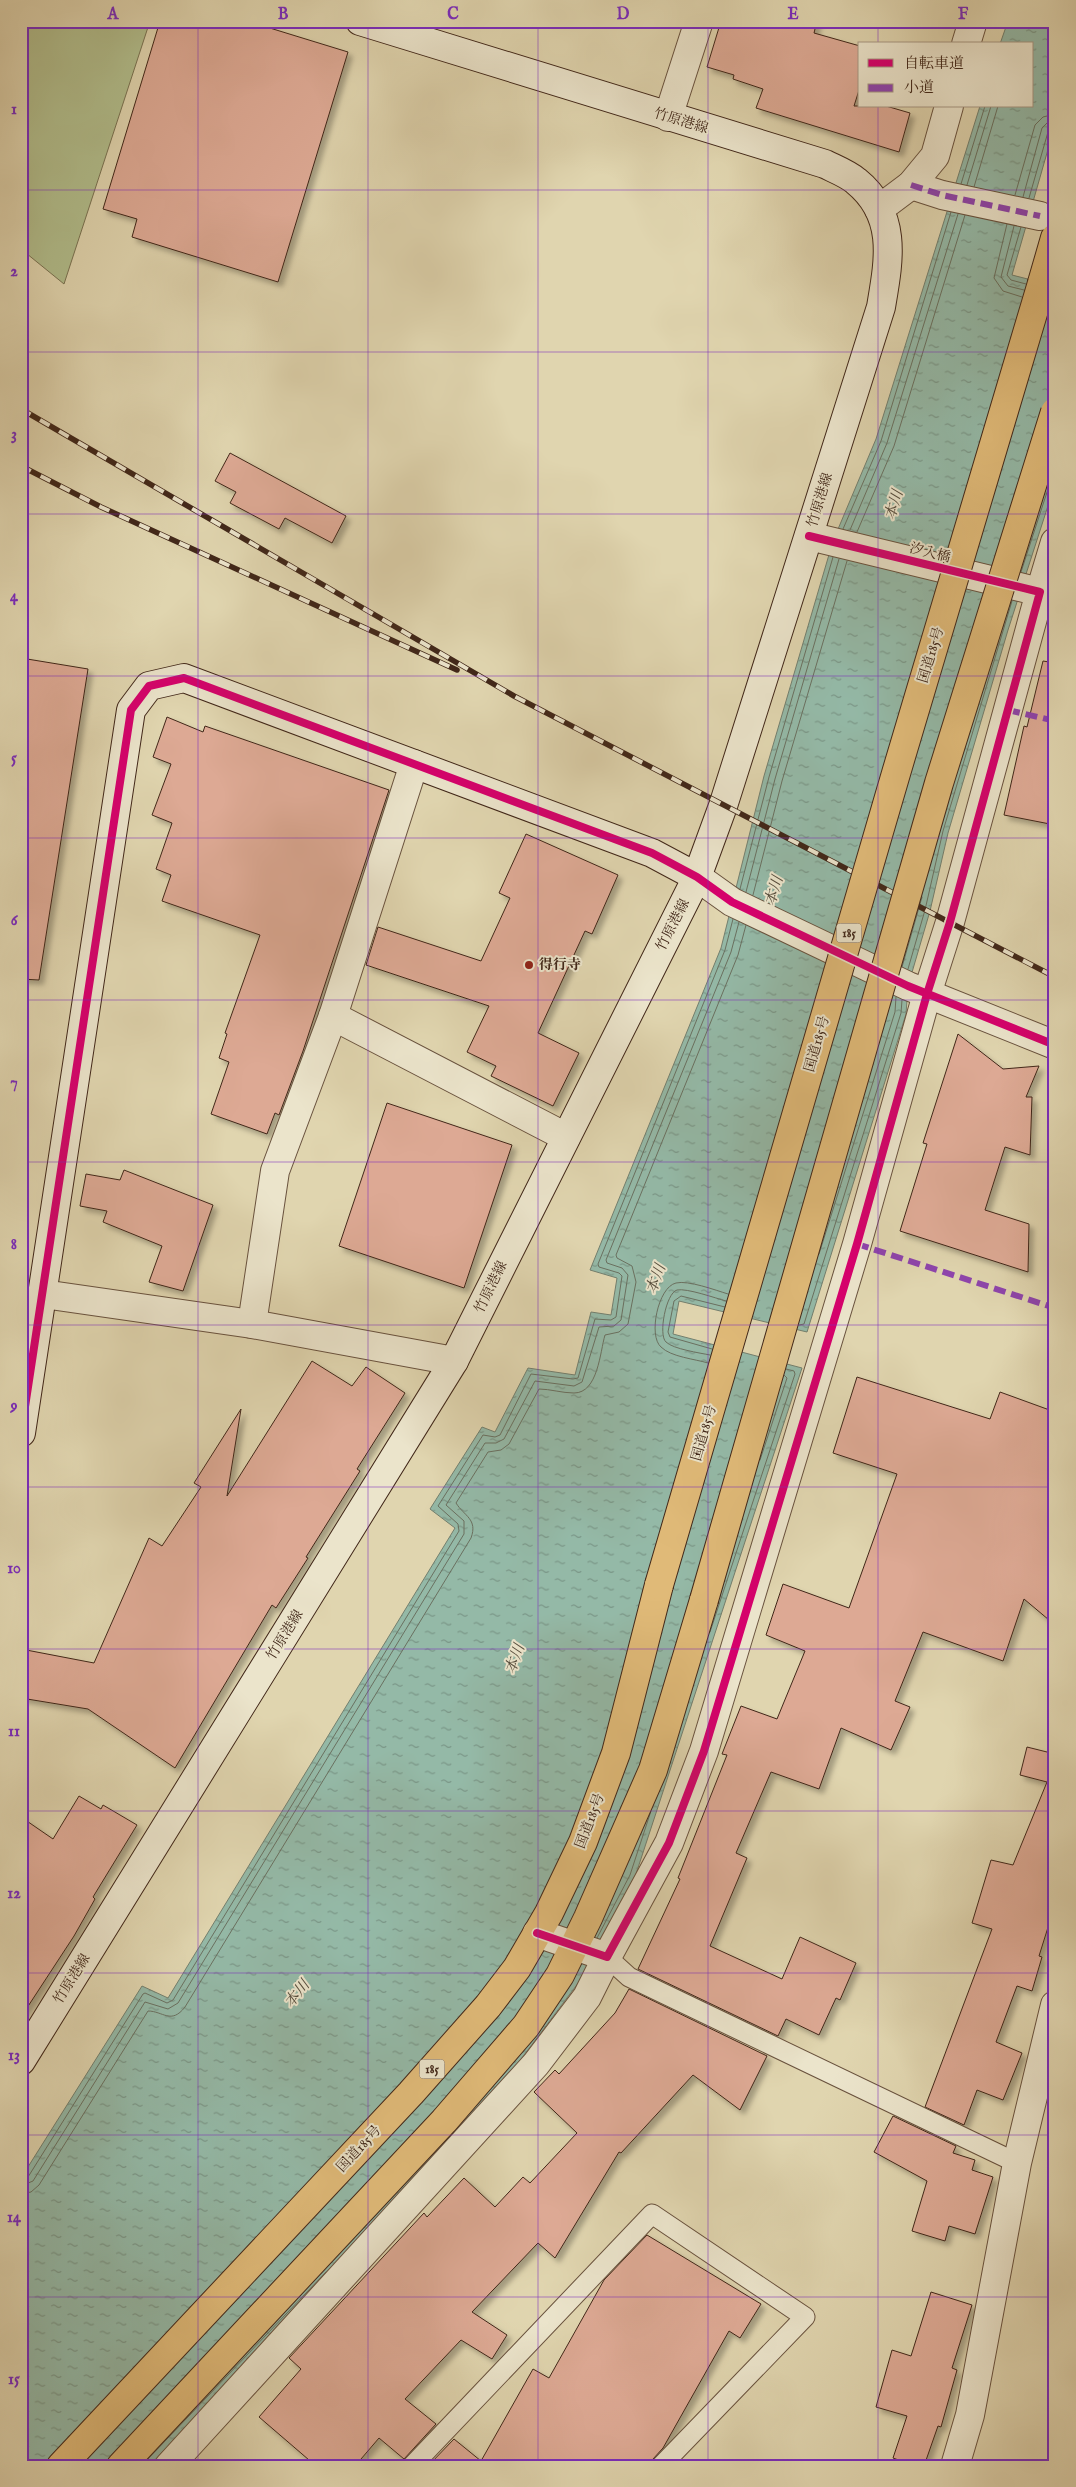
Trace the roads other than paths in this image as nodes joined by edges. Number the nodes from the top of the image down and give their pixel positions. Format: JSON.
{"nodes":[{"id":1,"x":360,"y":21,"type":"edge"},
{"id":2,"x":699,"y":21,"type":"edge"},
{"id":3,"x":973,"y":21,"type":"edge"},
{"id":4,"x":967,"y":42,"type":"edge"},
{"id":5,"x":948,"y":108,"type":"edge"},
{"id":6,"x":668,"y":117,"type":"junction"},
{"id":7,"x":911,"y":185,"type":"junction"},
{"id":8,"x":879,"y":209,"type":"junction"},
{"id":9,"x":1040,"y":216,"type":"dead end"},
{"id":10,"x":1055,"y":238,"type":"edge"},
{"id":11,"x":1055,"y":412,"type":"edge"},
{"id":12,"x":821,"y":538,"type":"junction"},
{"id":13,"x":1055,"y":542,"type":"edge"},
{"id":14,"x":1031,"y":590,"type":"junction"},
{"id":15,"x":414,"y":764,"type":"junction"},
{"id":16,"x":697,"y":877,"type":"junction"},
{"id":17,"x":918,"y":990,"type":"junction"},
{"id":18,"x":333,"y":1016,"type":"junction"},
{"id":19,"x":1055,"y":1045,"type":"edge"},
{"id":20,"x":566,"y":1137,"type":"junction"},
{"id":21,"x":43,"y":1294,"type":"junction"},
{"id":22,"x":252,"y":1324,"type":"junction"},
{"id":23,"x":454,"y":1361,"type":"junction"},
{"id":24,"x":21,"y":1433,"type":"edge"},
{"id":25,"x":537,"y":1933,"type":"junction"},
{"id":26,"x":592,"y":1952,"type":"junction"},
{"id":27,"x":1055,"y":2004,"type":"edge"},
{"id":28,"x":21,"y":2061,"type":"edge"},
{"id":29,"x":1017,"y":2163,"type":"junction"},
{"id":30,"x":61,"y":2466,"type":"edge"},
{"id":31,"x":121,"y":2466,"type":"edge"},
{"id":32,"x":169,"y":2466,"type":"edge"},
{"id":33,"x":412,"y":2466,"type":"edge"},
{"id":34,"x":661,"y":2466,"type":"edge"},
{"id":35,"x":955,"y":2466,"type":"edge"}],
"edges":[{"from":1,"to":6,"type":"street","name":"竹原港線"},
{"from":2,"to":6,"type":"street"},
{"from":3,"to":4,"type":"street"},
{"from":5,"to":7,"type":"street"},
{"from":6,"to":8,"type":"street","name":"竹原港線"},
{"from":7,"to":8,"type":"street"},
{"from":7,"to":9,"type":"street"},
{"from":8,"to":12,"type":"street","name":"竹原港線"},
{"from":10,"to":25,"type":"highway","name":"国道185号","number":"185","bridge":true},
{"from":11,"to":26,"type":"highway","bridge":true},
{"from":12,"to":14,"type":"street","name":"汐入橋","bridge":true},
{"from":12,"to":16,"type":"street","name":"竹原港線"},
{"from":13,"to":14,"type":"street"},
{"from":14,"to":17,"type":"street"},
{"from":15,"to":16,"type":"street"},
{"from":15,"to":18,"type":"street"},
{"from":15,"to":21,"type":"street"},
{"from":16,"to":17,"type":"street","bridge":true},
{"from":16,"to":20,"type":"street","name":"竹原港線"},
{"from":17,"to":19,"type":"street"},
{"from":17,"to":26,"type":"street"},
{"from":18,"to":20,"type":"street"},
{"from":18,"to":22,"type":"street"},
{"from":20,"to":23,"type":"street","name":"竹原港線"},
{"from":21,"to":22,"type":"street"},
{"from":21,"to":24,"type":"street"},
{"from":22,"to":23,"type":"street"},
{"from":23,"to":28,"type":"street","name":"竹原港線"},
{"from":25,"to":26,"type":"street"},
{"from":25,"to":30,"type":"highway","name":"国道185号","number":"185"},
{"from":26,"to":29,"type":"lane"},
{"from":26,"to":31,"type":"highway"},
{"from":26,"to":32,"type":"street"},
{"from":27,"to":29,"type":"street"},
{"from":29,"to":35,"type":"street"},
{"from":33,"to":34,"type":"lane"}]}
